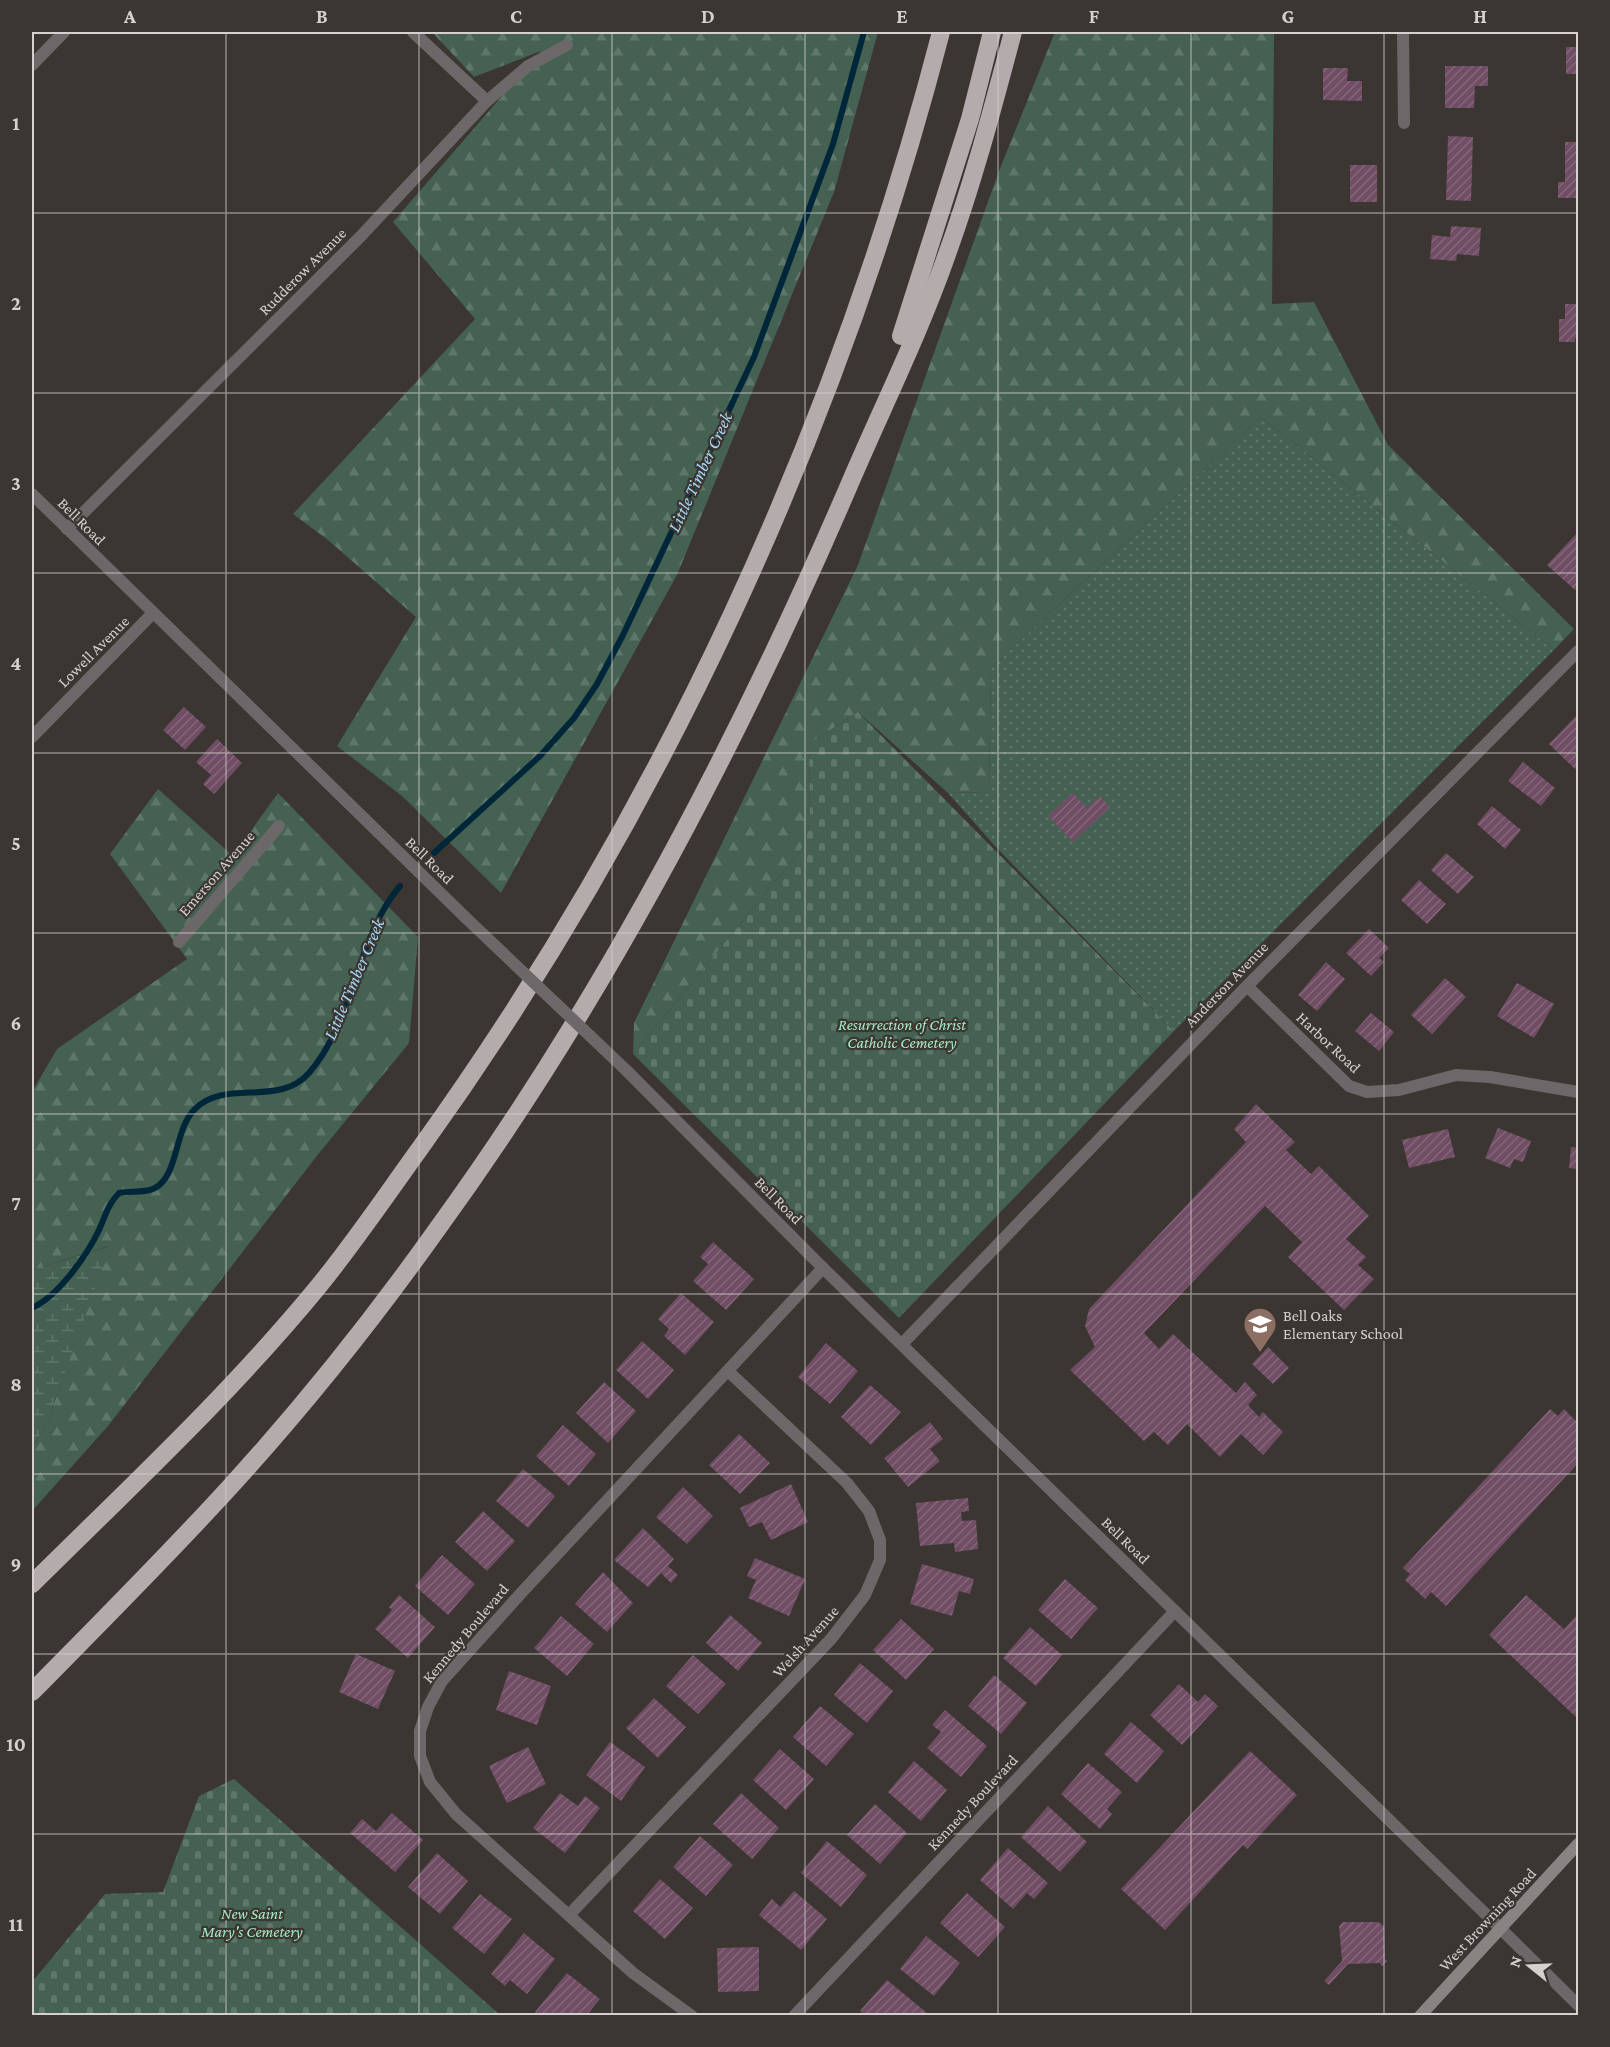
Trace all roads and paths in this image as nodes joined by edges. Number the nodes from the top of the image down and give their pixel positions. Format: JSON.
{"nodes":[{"id":1,"x":64,"y":32,"type":"edge"},
{"id":2,"x":413,"y":32,"type":"edge"},
{"id":3,"x":932,"y":32,"type":"edge"},
{"id":4,"x":941,"y":32,"type":"edge"},
{"id":5,"x":992,"y":32,"type":"edge"},
{"id":6,"x":1013,"y":32,"type":"edge"},
{"id":7,"x":1403,"y":32,"type":"edge"},
{"id":8,"x":567,"y":45,"type":"dead end"},
{"id":9,"x":32,"y":65,"type":"edge"},
{"id":10,"x":487,"y":101,"type":"junction"},
{"id":11,"x":918,"y":113,"type":"junction"},
{"id":12,"x":1404,"y":123,"type":"dead end"},
{"id":13,"x":868,"y":441,"type":"junction"},
{"id":14,"x":32,"y":494,"type":"edge"},
{"id":15,"x":67,"y":530,"type":"junction"},
{"id":16,"x":152,"y":614,"type":"junction"},
{"id":17,"x":1578,"y":651,"type":"edge"},
{"id":18,"x":32,"y":737,"type":"edge"},
{"id":19,"x":279,"y":826,"type":"dead end"},
{"id":20,"x":179,"y":942,"type":"dead end"},
{"id":21,"x":1247,"y":986,"type":"junction"},
{"id":22,"x":1578,"y":1092,"type":"edge"},
{"id":23,"x":823,"y":1268,"type":"junction"},
{"id":24,"x":902,"y":1344,"type":"junction"},
{"id":25,"x":728,"y":1371,"type":"junction"},
{"id":26,"x":32,"y":1584,"type":"edge"},
{"id":27,"x":1175,"y":1611,"type":"junction"},
{"id":28,"x":32,"y":1692,"type":"edge"},
{"id":29,"x":1578,"y":1844,"type":"edge"},
{"id":30,"x":569,"y":1916,"type":"junction"},
{"id":31,"x":1502,"y":1930,"type":"junction"},
{"id":32,"x":1578,"y":2006,"type":"edge"},
{"id":33,"x":692,"y":2016,"type":"edge"},
{"id":34,"x":794,"y":2016,"type":"edge"},
{"id":35,"x":1420,"y":2016,"type":"edge"}],
"edges":[{"from":1,"to":9,"type":"street"},
{"from":2,"to":10,"type":"street"},
{"from":3,"to":11,"type":"highway"},
{"from":4,"to":11,"type":"highway"},
{"from":5,"to":13,"type":"highway"},
{"from":6,"to":13,"type":"highway"},
{"from":7,"to":12,"type":"street"},
{"from":8,"to":10,"type":"street","name":"Rudderow Avenue"},
{"from":10,"to":15,"type":"street","name":"Rudderow Avenue"},
{"from":11,"to":26,"type":"highway"},
{"from":13,"to":28,"type":"highway"},
{"from":14,"to":15,"type":"street","name":"Bell Road"},
{"from":15,"to":16,"type":"street","name":"Bell Road"},
{"from":16,"to":18,"type":"street","name":"Lowell Avenue"},
{"from":16,"to":23,"type":"street","name":"Bell Road","bridge":true},
{"from":17,"to":21,"type":"street","name":"Anderson Avenue"},
{"from":19,"to":20,"type":"street","name":"Emerson Avenue"},
{"from":21,"to":22,"type":"street","name":"Harbor Road"},
{"from":21,"to":24,"type":"street","name":"Anderson Avenue"},
{"from":23,"to":24,"type":"street","name":"Bell Road"},
{"from":23,"to":25,"type":"street","name":"Kennedy Boulevard"},
{"from":24,"to":27,"type":"street","name":"Bell Road"},
{"from":25,"to":30,"type":"street","name":"Kennedy Boulevard"},
{"from":25,"to":30,"type":"street","name":"Welsh Avenue"},
{"from":27,"to":31,"type":"street","name":"Bell Road"},
{"from":27,"to":34,"type":"street","name":"Kennedy Boulevard"},
{"from":29,"to":31,"type":"main road","name":"West Browning Road"},
{"from":30,"to":33,"type":"street","name":"Kennedy Boulevard"},
{"from":31,"to":32,"type":"street","name":"Bell Road"},
{"from":31,"to":35,"type":"main road","name":"West Browning Road"}]}
